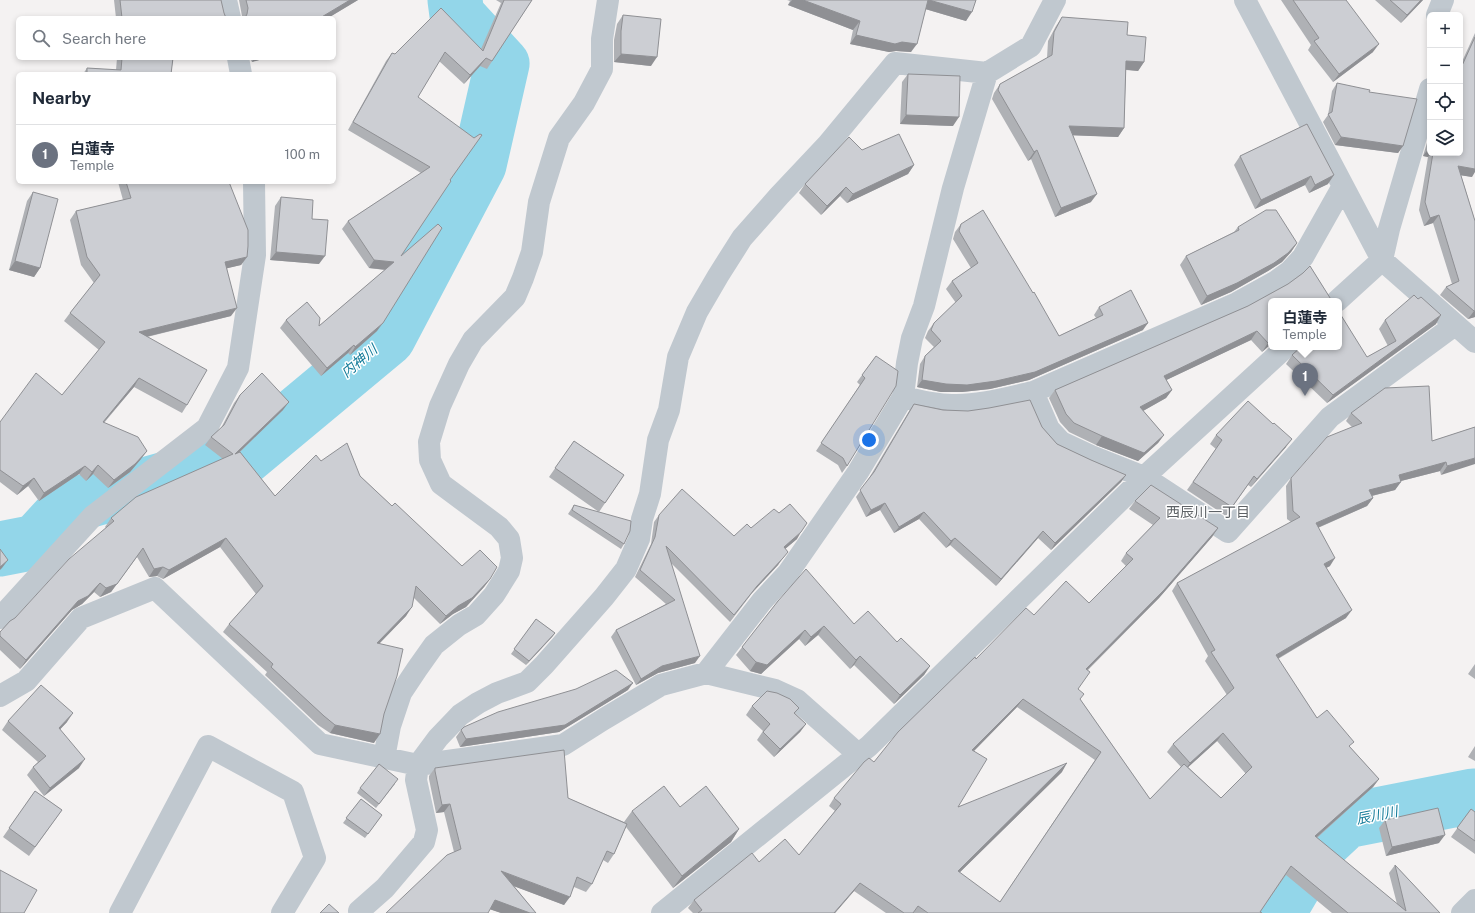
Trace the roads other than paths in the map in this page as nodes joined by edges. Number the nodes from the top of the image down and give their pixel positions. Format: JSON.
{"nodes":[{"id":1,"x":226,"y":0,"type":"edge"},
{"id":2,"x":608,"y":0,"type":"edge"},
{"id":3,"x":1055,"y":0,"type":"edge"},
{"id":4,"x":1245,"y":0,"type":"edge"},
{"id":5,"x":1443,"y":0,"type":"edge"},
{"id":6,"x":1438,"y":12,"type":"edge"},
{"id":7,"x":230,"y":16,"type":"edge"},
{"id":8,"x":238,"y":60,"type":"edge"},
{"id":9,"x":241,"y":72,"type":"edge"},
{"id":10,"x":987,"y":73,"type":"junction"},
{"id":11,"x":1427,"y":99,"type":"edge"},
{"id":12,"x":254,"y":184,"type":"edge"},
{"id":13,"x":1344,"y":186,"type":"junction"},
{"id":14,"x":1382,"y":260,"type":"junction"},
{"id":15,"x":1340,"y":298,"type":"edge"},
{"id":16,"x":1455,"y":325,"type":"junction"},
{"id":17,"x":1475,"y":342,"type":"edge"},
{"id":18,"x":1283,"y":350,"type":"edge"},
{"id":19,"x":1033,"y":392,"type":"junction"},
{"id":20,"x":903,"y":397,"type":"junction"},
{"id":21,"x":1144,"y":477,"type":"junction"},
{"id":22,"x":0,"y":618,"type":"edge"},
{"id":23,"x":706,"y":673,"type":"junction"},
{"id":24,"x":0,"y":696,"type":"edge"},
{"id":25,"x":858,"y":754,"type":"junction"},
{"id":26,"x":384,"y":758,"type":"junction"},
{"id":27,"x":418,"y":765,"type":"junction"},
{"id":28,"x":1475,"y":900,"type":"edge"},
{"id":29,"x":359,"y":910,"type":"dead end"},
{"id":30,"x":120,"y":913,"type":"edge"},
{"id":31,"x":282,"y":913,"type":"edge"},
{"id":32,"x":662,"y":913,"type":"edge"},
{"id":33,"x":1462,"y":913,"type":"edge"}],
"edges":[{"from":1,"to":7,"type":"street"},
{"from":2,"to":26,"type":"street"},
{"from":3,"to":10,"type":"street"},
{"from":4,"to":13,"type":"street"},
{"from":5,"to":6,"type":"street"},
{"from":8,"to":9,"type":"street"},
{"from":10,"to":20,"type":"street"},
{"from":10,"to":27,"type":"street"},
{"from":11,"to":14,"type":"street"},
{"from":12,"to":22,"type":"street"},
{"from":13,"to":14,"type":"street"},
{"from":13,"to":19,"type":"street"},
{"from":14,"to":15,"type":"street"},
{"from":14,"to":16,"type":"street"},
{"from":16,"to":17,"type":"street"},
{"from":16,"to":21,"type":"street"},
{"from":18,"to":21,"type":"street"},
{"from":19,"to":20,"type":"street"},
{"from":19,"to":21,"type":"street"},
{"from":20,"to":23,"type":"street"},
{"from":21,"to":25,"type":"street"},
{"from":23,"to":25,"type":"street"},
{"from":23,"to":27,"type":"street"},
{"from":24,"to":26,"type":"street"},
{"from":25,"to":32,"type":"street"},
{"from":26,"to":27,"type":"street"},
{"from":27,"to":29,"type":"street"},
{"from":28,"to":33,"type":"street"},
{"from":30,"to":31,"type":"street"}]}
